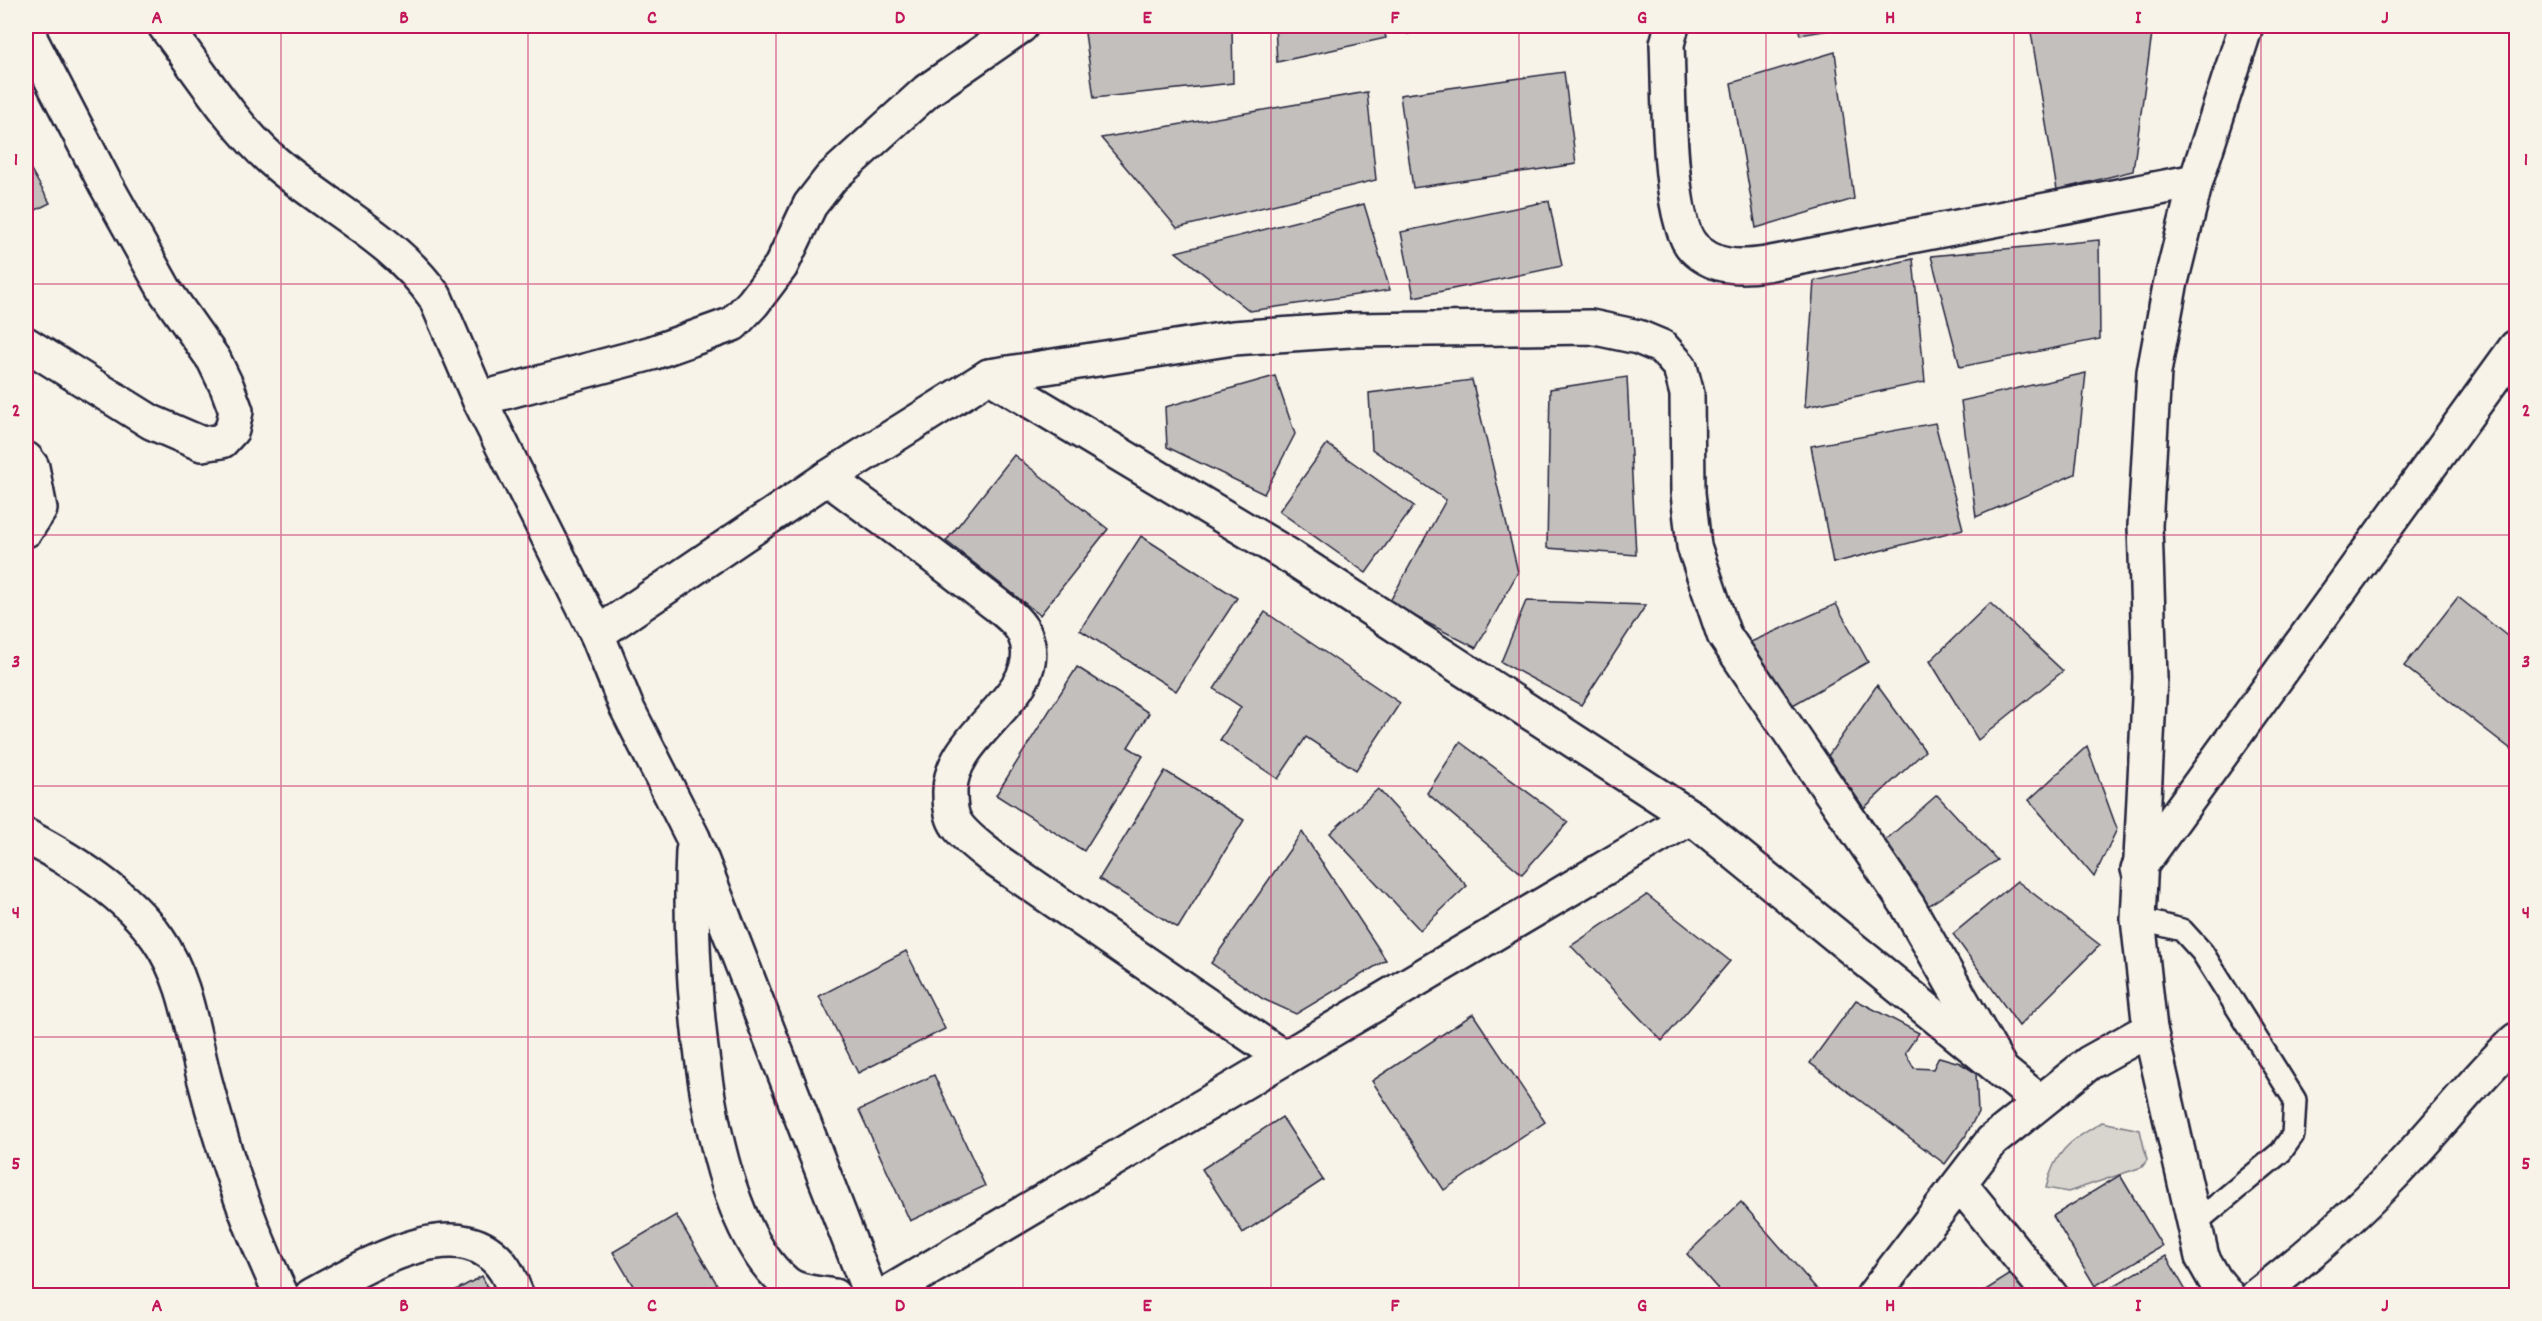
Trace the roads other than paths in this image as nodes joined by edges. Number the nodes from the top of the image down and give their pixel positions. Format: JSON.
{"nodes":[{"id":1,"x":28,"y":26,"type":"edge"},
{"id":2,"x":165,"y":26,"type":"edge"},
{"id":3,"x":1021,"y":26,"type":"edge"},
{"id":4,"x":1672,"y":26,"type":"edge"},
{"id":5,"x":2246,"y":26,"type":"edge"},
{"id":6,"x":2196,"y":181,"type":"junction"},
{"id":7,"x":26,"y":344,"type":"edge"},
{"id":8,"x":2517,"y":347,"type":"edge"},
{"id":9,"x":989,"y":376,"type":"junction"},
{"id":10,"x":479,"y":399,"type":"junction"},
{"id":11,"x":26,"y":459,"type":"edge"},
{"id":12,"x":827,"y":478,"type":"junction"},
{"id":13,"x":26,"y":530,"type":"edge"},
{"id":14,"x":597,"y":634,"type":"junction"},
{"id":15,"x":1691,"y":817,"type":"junction"},
{"id":16,"x":26,"y":836,"type":"edge"},
{"id":17,"x":693,"y":838,"type":"junction"},
{"id":18,"x":2138,"y":869,"type":"junction"},
{"id":19,"x":2138,"y":920,"type":"junction"},
{"id":20,"x":2150,"y":1029,"type":"junction"},
{"id":21,"x":2517,"y":1040,"type":"edge"},
{"id":22,"x":1284,"y":1058,"type":"junction"},
{"id":23,"x":2003,"y":1073,"type":"junction"},
{"id":24,"x":2039,"y":1101,"type":"junction"},
{"id":25,"x":1960,"y":1184,"type":"junction"},
{"id":26,"x":2193,"y":1225,"type":"junction"},
{"id":27,"x":282,"y":1296,"type":"edge"},
{"id":28,"x":311,"y":1296,"type":"edge"},
{"id":29,"x":517,"y":1296,"type":"edge"},
{"id":30,"x":834,"y":1296,"type":"edge"},
{"id":31,"x":871,"y":1296,"type":"edge"},
{"id":32,"x":883,"y":1296,"type":"edge"},
{"id":33,"x":1873,"y":1296,"type":"edge"},
{"id":34,"x":2051,"y":1296,"type":"edge"},
{"id":35,"x":2228,"y":1296,"type":"edge"},
{"id":36,"x":2257,"y":1296,"type":"edge"}],
"edges":[{"from":1,"to":7,"type":"street"},
{"from":2,"to":10,"type":"street"},
{"from":3,"to":10,"type":"street"},
{"from":4,"to":6,"type":"street"},
{"from":5,"to":6,"type":"street"},
{"from":6,"to":18,"type":"street"},
{"from":8,"to":18,"type":"street"},
{"from":9,"to":12,"type":"street"},
{"from":9,"to":15,"type":"street"},
{"from":9,"to":23,"type":"street"},
{"from":10,"to":14,"type":"street"},
{"from":11,"to":13,"type":"street"},
{"from":12,"to":14,"type":"street"},
{"from":12,"to":22,"type":"street"},
{"from":14,"to":17,"type":"street"},
{"from":15,"to":22,"type":"street"},
{"from":15,"to":23,"type":"street"},
{"from":16,"to":27,"type":"street"},
{"from":17,"to":30,"type":"street"},
{"from":17,"to":31,"type":"street"},
{"from":18,"to":19,"type":"street"},
{"from":19,"to":20,"type":"street"},
{"from":19,"to":26,"type":"lane"},
{"from":20,"to":24,"type":"street"},
{"from":20,"to":26,"type":"street"},
{"from":21,"to":36,"type":"street"},
{"from":22,"to":32,"type":"street"},
{"from":23,"to":24,"type":"street"},
{"from":24,"to":25,"type":"street"},
{"from":25,"to":33,"type":"street"},
{"from":25,"to":34,"type":"street"},
{"from":26,"to":35,"type":"street"},
{"from":28,"to":29,"type":"street"}]}
